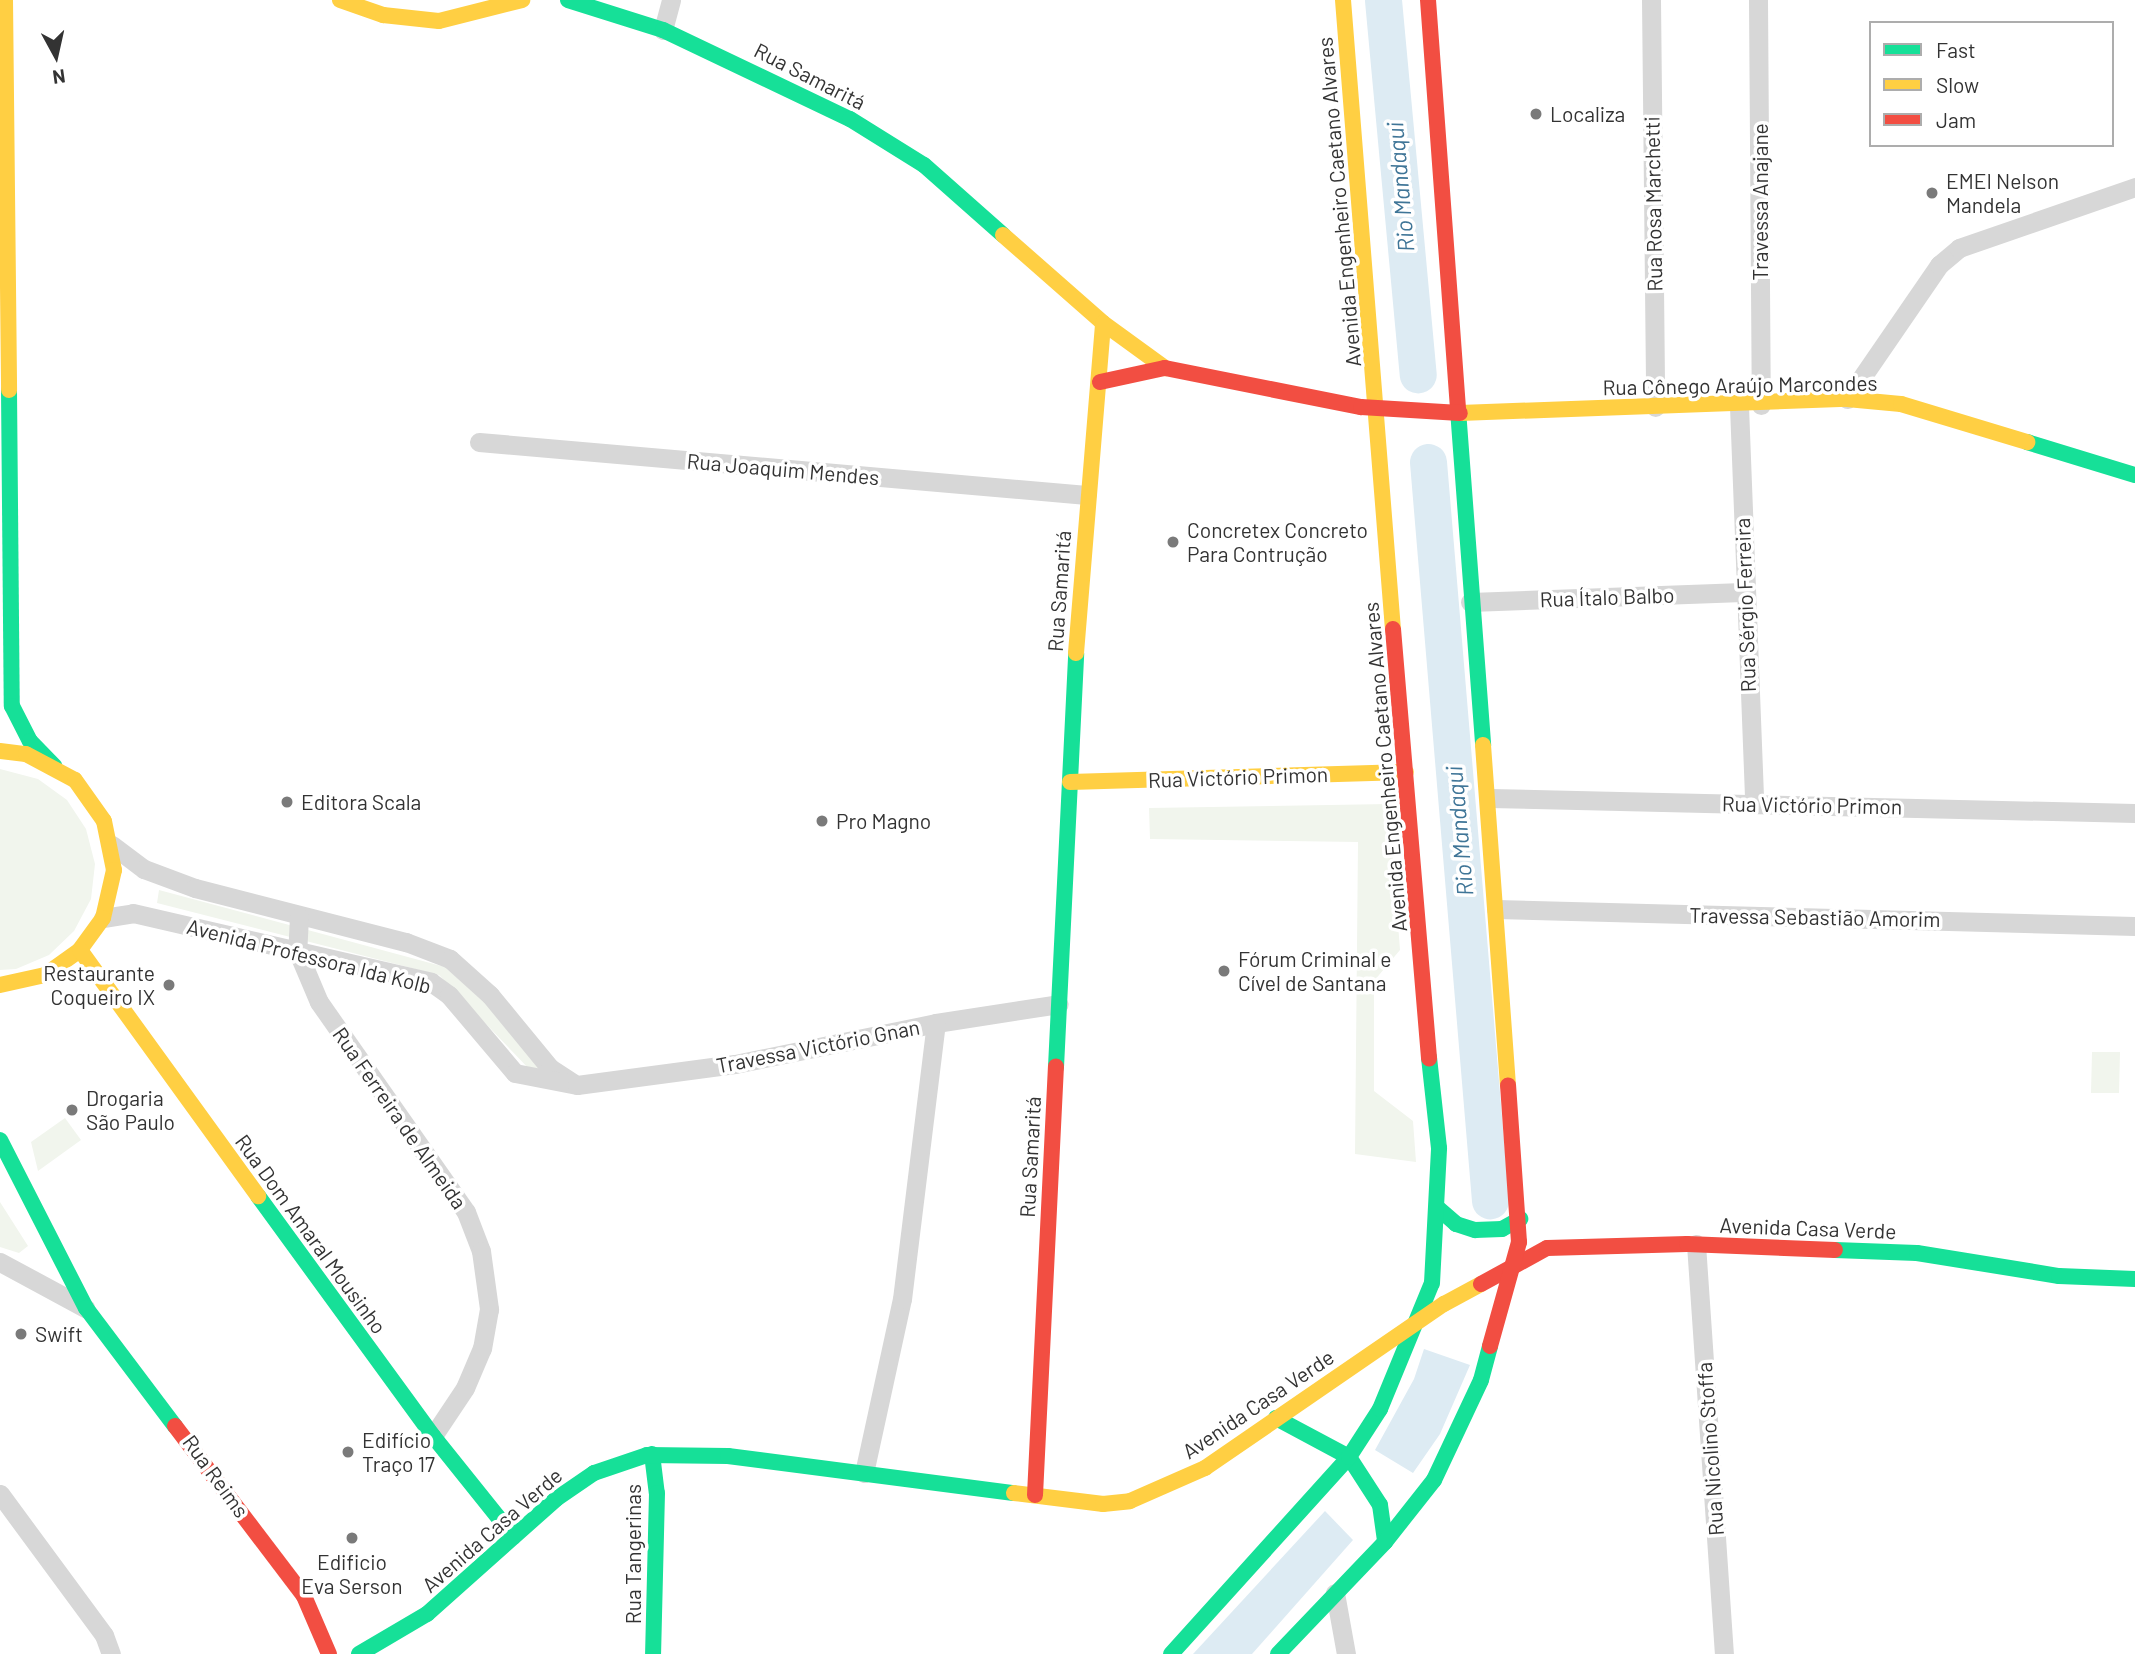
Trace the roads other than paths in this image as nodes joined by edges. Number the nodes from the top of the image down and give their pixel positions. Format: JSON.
{"nodes":[{"id":1,"x":5,"y":0,"type":"edge"},
{"id":2,"x":340,"y":0,"type":"edge"},
{"id":3,"x":511,"y":0,"type":"edge"},
{"id":4,"x":522,"y":0,"type":"edge"},
{"id":5,"x":568,"y":0,"type":"edge"},
{"id":6,"x":671,"y":0,"type":"edge"},
{"id":7,"x":1343,"y":0,"type":"edge"},
{"id":8,"x":1429,"y":0,"type":"edge"},
{"id":9,"x":1651,"y":0,"type":"edge"},
{"id":10,"x":1758,"y":0,"type":"edge"},
{"id":11,"x":602,"y":4,"type":"edge"},
{"id":12,"x":663,"y":30,"type":"junction"},
{"id":13,"x":2135,"y":187,"type":"edge"},
{"id":14,"x":1103,"y":323,"type":"junction"},
{"id":15,"x":1165,"y":368,"type":"junction"},
{"id":16,"x":1100,"y":382,"type":"junction"},
{"id":17,"x":1847,"y":399,"type":"junction"},
{"id":18,"x":1761,"y":405,"type":"junction"},
{"id":19,"x":1739,"y":406,"type":"junction"},
{"id":20,"x":1655,"y":407,"type":"junction"},
{"id":21,"x":1377,"y":408,"type":"junction"},
{"id":22,"x":1457,"y":413,"type":"junction"},
{"id":23,"x":479,"y":442,"type":"dead end"},
{"id":24,"x":2135,"y":475,"type":"edge"},
{"id":25,"x":1087,"y":495,"type":"junction"},
{"id":26,"x":1743,"y":593,"type":"junction"},
{"id":27,"x":1470,"y":602,"type":"junction"},
{"id":28,"x":0,"y":751,"type":"edge"},
{"id":29,"x":54,"y":766,"type":"junction"},
{"id":30,"x":1406,"y":772,"type":"junction"},
{"id":31,"x":1070,"y":782,"type":"junction"},
{"id":32,"x":1489,"y":798,"type":"junction"},
{"id":33,"x":1754,"y":804,"type":"junction"},
{"id":34,"x":2135,"y":813,"type":"edge"},
{"id":35,"x":112,"y":845,"type":"junction"},
{"id":36,"x":1496,"y":909,"type":"junction"},
{"id":37,"x":299,"y":917,"type":"junction"},
{"id":38,"x":103,"y":918,"type":"junction"},
{"id":39,"x":2135,"y":926,"type":"edge"},
{"id":40,"x":80,"y":950,"type":"junction"},
{"id":41,"x":297,"y":950,"type":"junction"},
{"id":42,"x":0,"y":985,"type":"edge"},
{"id":43,"x":1059,"y":1004,"type":"junction"},
{"id":44,"x":936,"y":1023,"type":"junction"},
{"id":45,"x":577,"y":1085,"type":"junction"},
{"id":46,"x":0,"y":1140,"type":"edge"},
{"id":47,"x":1439,"y":1209,"type":"junction"},
{"id":48,"x":1520,"y":1219,"type":"junction"},
{"id":49,"x":1696,"y":1244,"type":"junction"},
{"id":50,"x":0,"y":1262,"type":"edge"},
{"id":51,"x":1516,"y":1265,"type":"junction"},
{"id":52,"x":2135,"y":1279,"type":"edge"},
{"id":53,"x":86,"y":1308,"type":"junction"},
{"id":54,"x":1419,"y":1322,"type":"junction"},
{"id":55,"x":1276,"y":1418,"type":"junction"},
{"id":56,"x":433,"y":1436,"type":"junction"},
{"id":57,"x":652,"y":1454,"type":"junction"},
{"id":58,"x":1349,"y":1457,"type":"junction"},
{"id":59,"x":864,"y":1474,"type":"junction"},
{"id":60,"x":0,"y":1494,"type":"edge"},
{"id":61,"x":1035,"y":1495,"type":"junction"},
{"id":62,"x":514,"y":1537,"type":"junction"},
{"id":63,"x":1385,"y":1542,"type":"junction"},
{"id":64,"x":1335,"y":1593,"type":"junction"},
{"id":65,"x":111,"y":1654,"type":"edge"},
{"id":66,"x":329,"y":1654,"type":"edge"},
{"id":67,"x":359,"y":1654,"type":"edge"},
{"id":68,"x":653,"y":1654,"type":"edge"},
{"id":69,"x":1171,"y":1654,"type":"edge"},
{"id":70,"x":1278,"y":1654,"type":"edge"},
{"id":71,"x":1346,"y":1654,"type":"edge"},
{"id":72,"x":1724,"y":1654,"type":"edge"}],
"edges":[{"from":1,"to":29,"type":"main road"},
{"from":2,"to":3,"type":"main road"},
{"from":3,"to":4,"type":"main road"},
{"from":5,"to":11,"type":"main road","name":"Rua Samaritá"},
{"from":6,"to":12,"type":"street"},
{"from":7,"to":21,"type":"main road","name":"Avenida Engenheiro Caetano Alvares"},
{"from":8,"to":22,"type":"main road"},
{"from":9,"to":20,"type":"street","name":"Rua Rosa Marchetti"},
{"from":10,"to":18,"type":"street","name":"Travessa Anajane"},
{"from":11,"to":12,"type":"main road","name":"Rua Samaritá"},
{"from":12,"to":14,"type":"main road","name":"Rua Samaritá"},
{"from":13,"to":17,"type":"street"},
{"from":14,"to":15,"type":"main road"},
{"from":14,"to":16,"type":"main road","name":"Rua Samaritá"},
{"from":15,"to":16,"type":"main road"},
{"from":15,"to":21,"type":"main road","name":"Rua Cônego Araújo Marcondes"},
{"from":16,"to":25,"type":"main road","name":"Rua Samaritá"},
{"from":17,"to":18,"type":"main road","name":"Rua Cônego Araújo Marcondes"},
{"from":17,"to":24,"type":"main road","name":"Rua Cônego Araújo Marcondes"},
{"from":18,"to":19,"type":"main road","name":"Rua Cônego Araújo Marcondes"},
{"from":19,"to":20,"type":"main road","name":"Rua Cônego Araújo Marcondes"},
{"from":19,"to":26,"type":"street","name":"Rua Sérgio Ferreira"},
{"from":20,"to":22,"type":"main road","name":"Rua Cônego Araújo Marcondes"},
{"from":21,"to":22,"type":"main road","name":"Rua Cônego Araújo Marcondes"},
{"from":21,"to":30,"type":"main road","name":"Avenida Engenheiro Caetano Alvares"},
{"from":22,"to":27,"type":"main road"},
{"from":23,"to":25,"type":"street","name":"Rua Joaquim Mendes"},
{"from":25,"to":31,"type":"main road","name":"Rua Samaritá"},
{"from":26,"to":27,"type":"street","name":"Rua Ítalo Balbo"},
{"from":26,"to":33,"type":"street","name":"Rua Sérgio Ferreira"},
{"from":27,"to":32,"type":"main road"},
{"from":28,"to":29,"type":"main road"},
{"from":29,"to":35,"type":"main road"},
{"from":30,"to":31,"type":"main road","name":"Rua Victório Primon"},
{"from":30,"to":47,"type":"main road","name":"Avenida Engenheiro Caetano Alvares"},
{"from":31,"to":43,"type":"main road","name":"Rua Samaritá"},
{"from":32,"to":33,"type":"street","name":"Rua Victório Primon"},
{"from":32,"to":36,"type":"main road"},
{"from":33,"to":34,"type":"street","name":"Rua Victório Primon"},
{"from":35,"to":37,"type":"street","name":"Avenida Professora Ida Kolb"},
{"from":35,"to":38,"type":"main road"},
{"from":36,"to":39,"type":"street","name":"Travessa Sebastião Amorim"},
{"from":36,"to":48,"type":"main road"},
{"from":37,"to":41,"type":"street","name":"Rua Ferreira de Almeida"},
{"from":37,"to":45,"type":"street","name":"Avenida Professora Ida Kolb"},
{"from":38,"to":40,"type":"main road"},
{"from":38,"to":41,"type":"street","name":"Avenida Professora Ida Kolb"},
{"from":40,"to":42,"type":"main road"},
{"from":40,"to":56,"type":"main road","name":"Rua Dom Amaral Mousinho"},
{"from":41,"to":45,"type":"street","name":"Avenida Professora Ida Kolb"},
{"from":41,"to":56,"type":"street","name":"Rua Ferreira de Almeida"},
{"from":43,"to":44,"type":"street","name":"Travessa Victório Gnan"},
{"from":43,"to":61,"type":"main road","name":"Rua Samaritá"},
{"from":44,"to":45,"type":"street","name":"Travessa Victório Gnan"},
{"from":44,"to":59,"type":"street"},
{"from":46,"to":53,"type":"main road","name":"Rua Reims"},
{"from":47,"to":48,"type":"main road"},
{"from":47,"to":54,"type":"main road","name":"Avenida Engenheiro Caetano Alvares"},
{"from":48,"to":51,"type":"main road"},
{"from":49,"to":51,"type":"main road","name":"Avenida Casa Verde"},
{"from":49,"to":52,"type":"main road","name":"Avenida Casa Verde"},
{"from":49,"to":72,"type":"street","name":"Rua Nicolino Stoffa"},
{"from":50,"to":53,"type":"street","name":"Rua Reims"},
{"from":51,"to":54,"type":"main road","name":"Avenida Casa Verde"},
{"from":51,"to":63,"type":"main road"},
{"from":53,"to":66,"type":"main road","name":"Rua Reims"},
{"from":54,"to":55,"type":"main road","name":"Avenida Casa Verde"},
{"from":54,"to":58,"type":"main road","name":"Avenida Engenheiro Caetano Alvares"},
{"from":55,"to":58,"type":"main road"},
{"from":55,"to":61,"type":"main road","name":"Avenida Casa Verde"},
{"from":56,"to":62,"type":"main road","name":"Rua Dom Amaral Mousinho"},
{"from":57,"to":59,"type":"main road","name":"Avenida Casa Verde"},
{"from":57,"to":62,"type":"main road","name":"Avenida Casa Verde"},
{"from":57,"to":68,"type":"main road","name":"Rua Tangerinas"},
{"from":58,"to":63,"type":"main road"},
{"from":58,"to":69,"type":"main road","name":"Avenida Engenheiro Caetano Alvares"},
{"from":59,"to":61,"type":"main road","name":"Avenida Casa Verde"},
{"from":60,"to":65,"type":"street"},
{"from":62,"to":67,"type":"main road","name":"Avenida Casa Verde"},
{"from":63,"to":64,"type":"main road"},
{"from":64,"to":70,"type":"main road"},
{"from":64,"to":71,"type":"street"}]}
